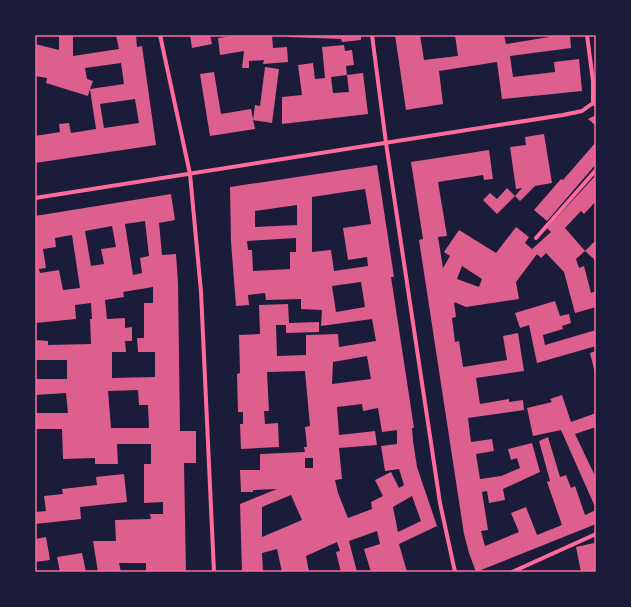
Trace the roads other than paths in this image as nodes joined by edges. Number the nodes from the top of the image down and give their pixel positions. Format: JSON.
{"nodes":[{"id":1,"x":160,"y":35,"type":"edge"},
{"id":2,"x":372,"y":35,"type":"edge"},
{"id":3,"x":587,"y":35,"type":"edge"},
{"id":4,"x":594,"y":104,"type":"edge"},
{"id":5,"x":386,"y":143,"type":"junction"},
{"id":6,"x":596,"y":170,"type":"edge"},
{"id":7,"x":190,"y":174,"type":"junction"},
{"id":8,"x":35,"y":198,"type":"edge"},
{"id":9,"x":536,"y":238,"type":"dead end"},
{"id":10,"x":596,"y":534,"type":"edge"},
{"id":11,"x":214,"y":572,"type":"edge"},
{"id":12,"x":455,"y":572,"type":"edge"},
{"id":13,"x":512,"y":572,"type":"edge"}],
"edges":[{"from":1,"to":7,"type":"street"},
{"from":2,"to":5,"type":"street"},
{"from":3,"to":4,"type":"street"},
{"from":4,"to":5,"type":"street"},
{"from":5,"to":7,"type":"street"},
{"from":5,"to":12,"type":"street"},
{"from":6,"to":9,"type":"street"},
{"from":7,"to":8,"type":"street"},
{"from":7,"to":11,"type":"street"},
{"from":10,"to":13,"type":"street"}]}
